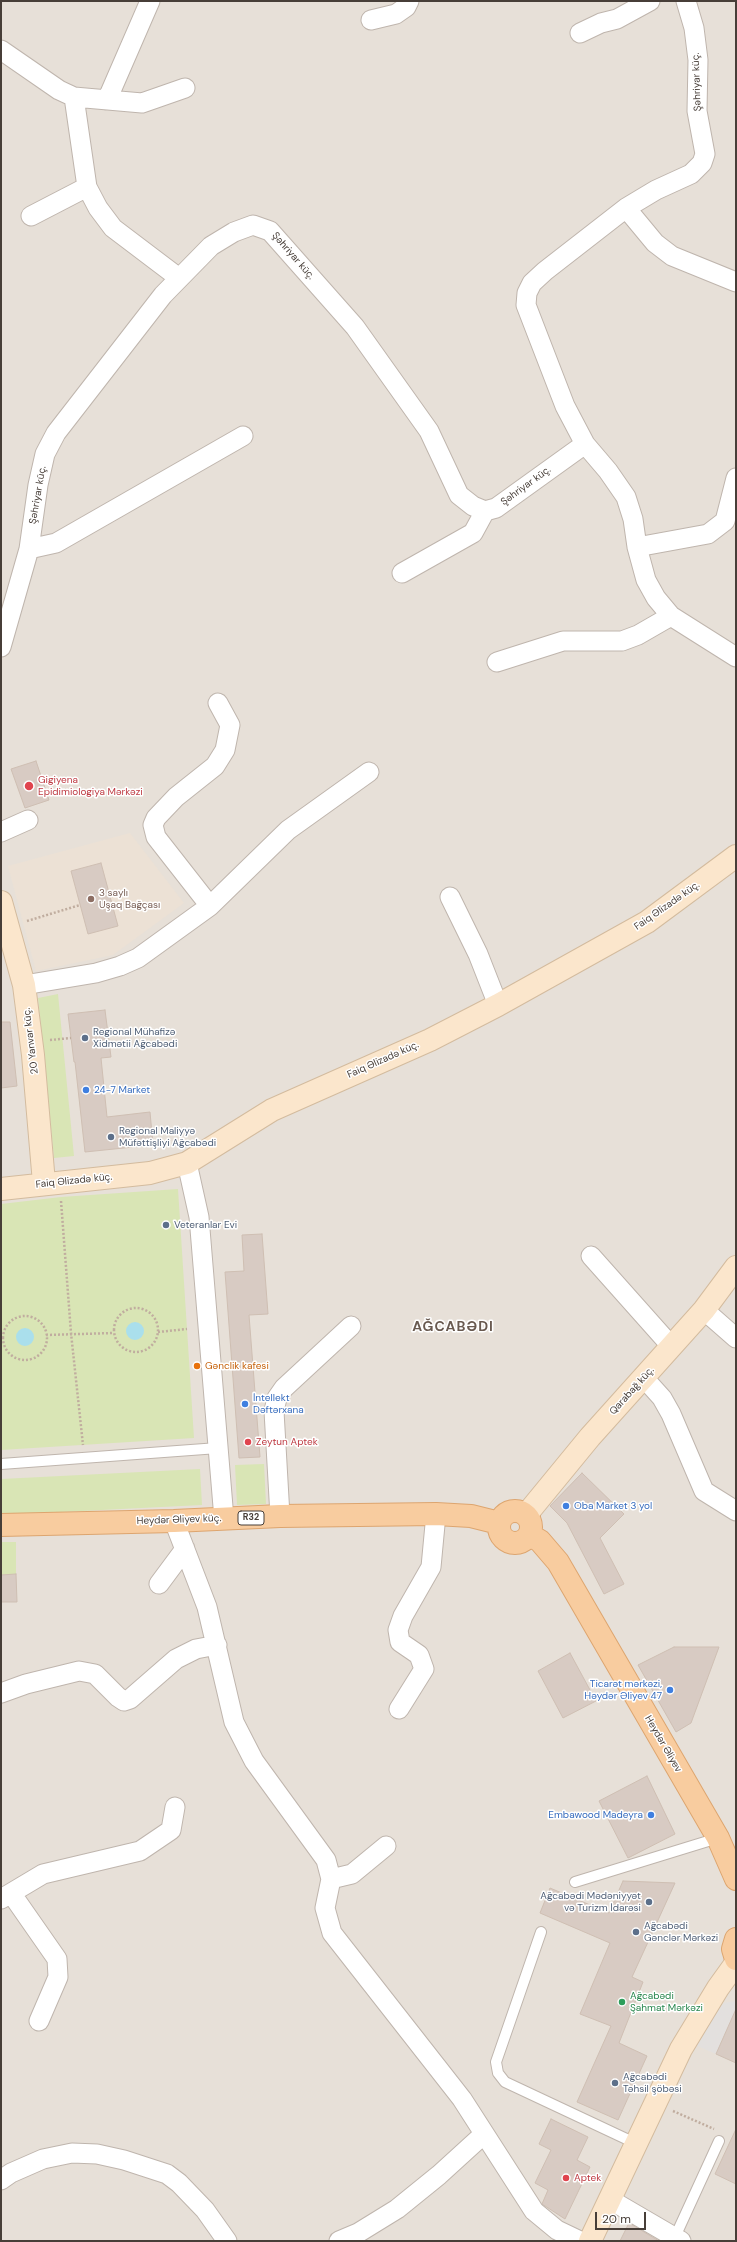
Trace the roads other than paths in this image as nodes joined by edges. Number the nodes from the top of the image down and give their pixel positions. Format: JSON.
{"nodes":[{"id":1,"x":150,"y":1,"type":"edge"},
{"id":2,"x":409,"y":1,"type":"edge"},
{"id":3,"x":650,"y":1,"type":"edge"},
{"id":4,"x":686,"y":1,"type":"edge"},
{"id":5,"x":371,"y":20,"type":"dead end"},
{"id":6,"x":580,"y":33,"type":"dead end"},
{"id":7,"x":1,"y":50,"type":"edge"},
{"id":8,"x":185,"y":88,"type":"dead end"},
{"id":9,"x":74,"y":97,"type":"junction"},
{"id":10,"x":107,"y":100,"type":"junction"},
{"id":11,"x":87,"y":187,"type":"junction"},
{"id":12,"x":626,"y":208,"type":"junction"},
{"id":13,"x":31,"y":216,"type":"dead end"},
{"id":14,"x":179,"y":278,"type":"junction"},
{"id":15,"x":736,"y":282,"type":"edge"},
{"id":16,"x":242,"y":436,"type":"dead end"},
{"id":17,"x":585,"y":444,"type":"junction"},
{"id":18,"x":736,"y":478,"type":"edge"},
{"id":19,"x":485,"y":511,"type":"junction"},
{"id":20,"x":637,"y":547,"type":"junction"},
{"id":21,"x":29,"y":549,"type":"junction"},
{"id":22,"x":402,"y":573,"type":"dead end"},
{"id":23,"x":6,"y":603,"type":"edge"},
{"id":24,"x":671,"y":616,"type":"junction"},
{"id":25,"x":1,"y":647,"type":"edge"},
{"id":26,"x":736,"y":657,"type":"edge"},
{"id":27,"x":497,"y":662,"type":"dead end"},
{"id":28,"x":218,"y":703,"type":"dead end"},
{"id":29,"x":369,"y":772,"type":"dead end"},
{"id":30,"x":28,"y":820,"type":"dead end"},
{"id":31,"x":1,"y":832,"type":"edge"},
{"id":32,"x":736,"y":856,"type":"edge"},
{"id":33,"x":450,"y":897,"type":"dead end"},
{"id":34,"x":1,"y":902,"type":"edge"},
{"id":35,"x":210,"y":906,"type":"junction"},
{"id":36,"x":24,"y":985,"type":"junction"},
{"id":37,"x":498,"y":1005,"type":"junction"},
{"id":38,"x":187,"y":1162,"type":"junction"},
{"id":39,"x":1,"y":1189,"type":"edge"},
{"id":40,"x":53,"y":1190,"type":"junction"},
{"id":41,"x":591,"y":1256,"type":"dead end"},
{"id":42,"x":736,"y":1266,"type":"edge"},
{"id":43,"x":704,"y":1310,"type":"junction"},
{"id":44,"x":351,"y":1326,"type":"dead end"},
{"id":45,"x":736,"y":1338,"type":"edge"},
{"id":46,"x":672,"y":1347,"type":"junction"},
{"id":47,"x":644,"y":1378,"type":"junction"},
{"id":48,"x":218,"y":1448,"type":"junction"},
{"id":49,"x":1,"y":1464,"type":"edge"},
{"id":50,"x":736,"y":1511,"type":"edge"},
{"id":51,"x":436,"y":1514,"type":"junction"},
{"id":52,"x":280,"y":1516,"type":"junction"},
{"id":53,"x":224,"y":1519,"type":"junction"},
{"id":54,"x":174,"y":1521,"type":"junction"},
{"id":55,"x":1,"y":1525,"type":"edge"},
{"id":56,"x":528,"y":1525,"type":"junction"},
{"id":57,"x":185,"y":1549,"type":"junction"},
{"id":58,"x":159,"y":1584,"type":"dead end"},
{"id":59,"x":218,"y":1646,"type":"junction"},
{"id":60,"x":1,"y":1693,"type":"edge"},
{"id":61,"x":399,"y":1709,"type":"dead end"},
{"id":62,"x":175,"y":1807,"type":"dead end"},
{"id":63,"x":718,"y":1838,"type":"junction"},
{"id":64,"x":386,"y":1846,"type":"dead end"},
{"id":65,"x":331,"y":1878,"type":"junction"},
{"id":66,"x":736,"y":1879,"type":"edge"},
{"id":67,"x":575,"y":1882,"type":"dead end"},
{"id":68,"x":6,"y":1896,"type":"edge"},
{"id":69,"x":541,"y":1932,"type":"dead end"},
{"id":70,"x":736,"y":1939,"type":"edge"},
{"id":71,"x":736,"y":1959,"type":"edge"},
{"id":72,"x":736,"y":1963,"type":"edge"},
{"id":73,"x":40,"y":2021,"type":"dead end"},
{"id":74,"x":484,"y":2134,"type":"junction"},
{"id":75,"x":718,"y":2136,"type":"road end"},
{"id":76,"x":635,"y":2143,"type":"junction"},
{"id":77,"x":1,"y":2180,"type":"edge"},
{"id":78,"x":609,"y":2199,"type":"junction"},
{"id":79,"x":678,"y":2239,"type":"edge"},
{"id":80,"x":227,"y":2241,"type":"edge"},
{"id":81,"x":339,"y":2241,"type":"edge"},
{"id":82,"x":580,"y":2241,"type":"edge"},
{"id":83,"x":590,"y":2241,"type":"edge"}],
"edges":[{"from":1,"to":10,"type":"street"},
{"from":2,"to":5,"type":"street"},
{"from":3,"to":6,"type":"street"},
{"from":4,"to":12,"type":"street","name":"Şəhriyar küç."},
{"from":7,"to":9,"type":"street"},
{"from":8,"to":10,"type":"street"},
{"from":9,"to":10,"type":"street"},
{"from":9,"to":11,"type":"street"},
{"from":11,"to":13,"type":"street"},
{"from":11,"to":14,"type":"street"},
{"from":12,"to":15,"type":"street"},
{"from":12,"to":17,"type":"street","name":"Şəhriyar küç."},
{"from":14,"to":19,"type":"street","name":"Şəhriyar küç."},
{"from":14,"to":21,"type":"street","name":"Şəhriyar küç."},
{"from":16,"to":21,"type":"street"},
{"from":17,"to":19,"type":"street","name":"Şəhriyar küç."},
{"from":17,"to":20,"type":"street","name":"Şəhriyar küç."},
{"from":18,"to":20,"type":"street"},
{"from":19,"to":22,"type":"street"},
{"from":20,"to":24,"type":"street","name":"Şəhriyar küç."},
{"from":21,"to":23,"type":"street","name":"Şəhriyar küç."},
{"from":23,"to":25,"type":"street","name":"Şəhriyar küç."},
{"from":24,"to":26,"type":"street","name":"Şəhriyar küç."},
{"from":24,"to":27,"type":"street"},
{"from":28,"to":35,"type":"street"},
{"from":29,"to":35,"type":"street"},
{"from":30,"to":31,"type":"street"},
{"from":32,"to":37,"type":"street","name":"Faiq Əlizadə küç."},
{"from":33,"to":37,"type":"street"},
{"from":34,"to":36,"type":"street","name":"20 Yanvar küç."},
{"from":35,"to":36,"type":"street"},
{"from":36,"to":40,"type":"street","name":"20 Yanvar küç."},
{"from":37,"to":38,"type":"street","name":"Faiq Əlizadə küç."},
{"from":38,"to":40,"type":"street","name":"Faiq Əlizadə küç."},
{"from":38,"to":48,"type":"street"},
{"from":39,"to":40,"type":"street","name":"Faiq Əlizadə küç."},
{"from":41,"to":46,"type":"street"},
{"from":42,"to":43,"type":"street","name":"Qarabağ küç."},
{"from":43,"to":45,"type":"street"},
{"from":43,"to":46,"type":"street","name":"Qarabağ küç."},
{"from":44,"to":52,"type":"street"},
{"from":46,"to":47,"type":"street","name":"Qarabağ küç."},
{"from":47,"to":50,"type":"street"},
{"from":47,"to":56,"type":"street","name":"Qarabağ küç."},
{"from":48,"to":49,"type":"lane"},
{"from":48,"to":53,"type":"street"},
{"from":51,"to":52,"type":"main road","name":"Heydər Əliyev küç.","number":"R32"},
{"from":51,"to":56,"type":"main road","name":"Heydər Əliyev küç.","number":"R32"},
{"from":51,"to":61,"type":"street"},
{"from":52,"to":53,"type":"main road","name":"Heydər Əliyev küç.","number":"R32"},
{"from":53,"to":54,"type":"main road","name":"Heydər Əliyev küç.","number":"R32"},
{"from":54,"to":55,"type":"main road","name":"Heydər Əliyev küç.","number":"R32"},
{"from":54,"to":57,"type":"street"},
{"from":56,"to":63,"type":"main road","name":"Heydər Əliyev"},
{"from":57,"to":58,"type":"street"},
{"from":57,"to":59,"type":"street"},
{"from":59,"to":60,"type":"street"},
{"from":59,"to":65,"type":"street"},
{"from":62,"to":68,"type":"street"},
{"from":63,"to":66,"type":"main road","name":"Heydər Əliyev"},
{"from":63,"to":67,"type":"lane"},
{"from":64,"to":65,"type":"street"},
{"from":65,"to":74,"type":"street"},
{"from":68,"to":73,"type":"street"},
{"from":69,"to":76,"type":"lane"},
{"from":70,"to":71,"type":"main road"},
{"from":72,"to":76,"type":"street"},
{"from":74,"to":81,"type":"street"},
{"from":74,"to":82,"type":"street"},
{"from":75,"to":79,"type":"lane"},
{"from":76,"to":78,"type":"street"},
{"from":77,"to":80,"type":"street"},
{"from":78,"to":79,"type":"street"},
{"from":78,"to":83,"type":"street"}]}
